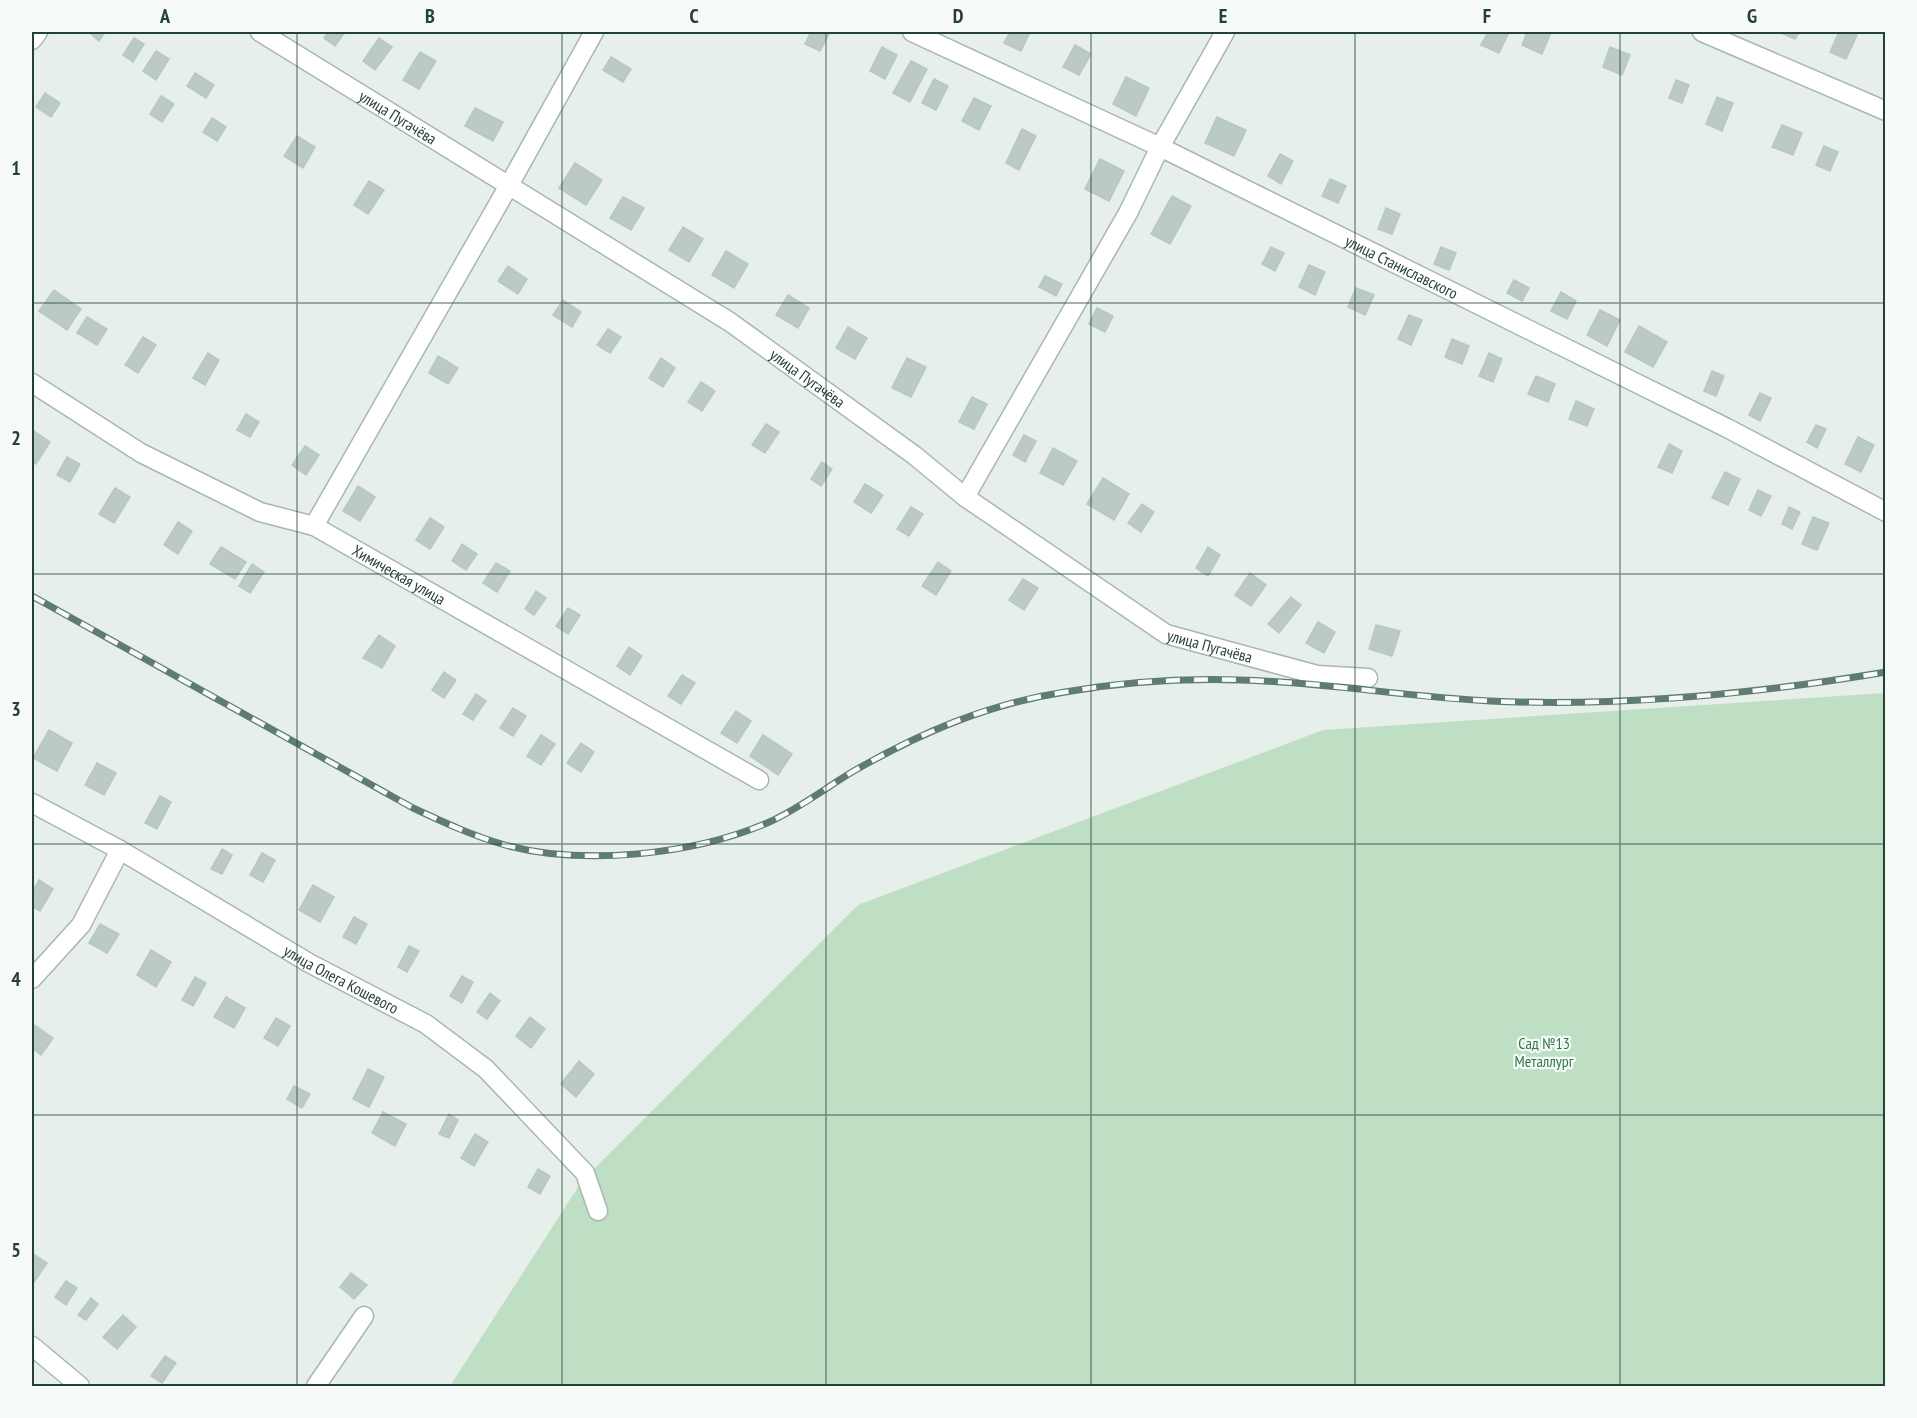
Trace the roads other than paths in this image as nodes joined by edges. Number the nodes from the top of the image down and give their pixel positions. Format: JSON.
{"nodes":[{"id":1,"x":38,"y":32,"type":"edge"},
{"id":2,"x":260,"y":32,"type":"edge"},
{"id":3,"x":594,"y":32,"type":"edge"},
{"id":4,"x":912,"y":32,"type":"edge"},
{"id":5,"x":1225,"y":32,"type":"edge"},
{"id":6,"x":1702,"y":32,"type":"edge"},
{"id":7,"x":32,"y":40,"type":"edge"},
{"id":8,"x":1883,"y":103,"type":"edge"},
{"id":9,"x":1160,"y":147,"type":"junction"},
{"id":10,"x":508,"y":187,"type":"junction"},
{"id":11,"x":32,"y":383,"type":"edge"},
{"id":12,"x":965,"y":497,"type":"junction"},
{"id":13,"x":1886,"y":512,"type":"edge"},
{"id":14,"x":314,"y":525,"type":"junction"},
{"id":15,"x":1368,"y":678,"type":"dead end"},
{"id":16,"x":759,"y":780,"type":"dead end"},
{"id":17,"x":32,"y":803,"type":"edge"},
{"id":18,"x":120,"y":850,"type":"junction"},
{"id":19,"x":32,"y":979,"type":"edge"},
{"id":20,"x":598,"y":1211,"type":"dead end"},
{"id":21,"x":364,"y":1316,"type":"dead end"},
{"id":22,"x":32,"y":1346,"type":"edge"},
{"id":23,"x":80,"y":1386,"type":"edge"},
{"id":24,"x":316,"y":1386,"type":"edge"}],
"edges":[{"from":1,"to":7,"type":"street"},
{"from":2,"to":10,"type":"street","name":"улица Пугачёва"},
{"from":3,"to":10,"type":"street"},
{"from":4,"to":9,"type":"street","name":"улица Станиславского"},
{"from":5,"to":9,"type":"street"},
{"from":6,"to":8,"type":"street"},
{"from":9,"to":12,"type":"street"},
{"from":9,"to":13,"type":"street","name":"улица Станиславского"},
{"from":10,"to":12,"type":"street","name":"улица Пугачёва"},
{"from":10,"to":14,"type":"street"},
{"from":11,"to":14,"type":"street","name":"Химическая улица"},
{"from":12,"to":15,"type":"street","name":"улица Пугачёва"},
{"from":14,"to":16,"type":"street","name":"Химическая улица"},
{"from":17,"to":18,"type":"street","name":"улица Олега Кошевого"},
{"from":18,"to":19,"type":"street"},
{"from":18,"to":20,"type":"street","name":"улица Олега Кошевого"},
{"from":21,"to":24,"type":"street"},
{"from":22,"to":23,"type":"street"}]}
